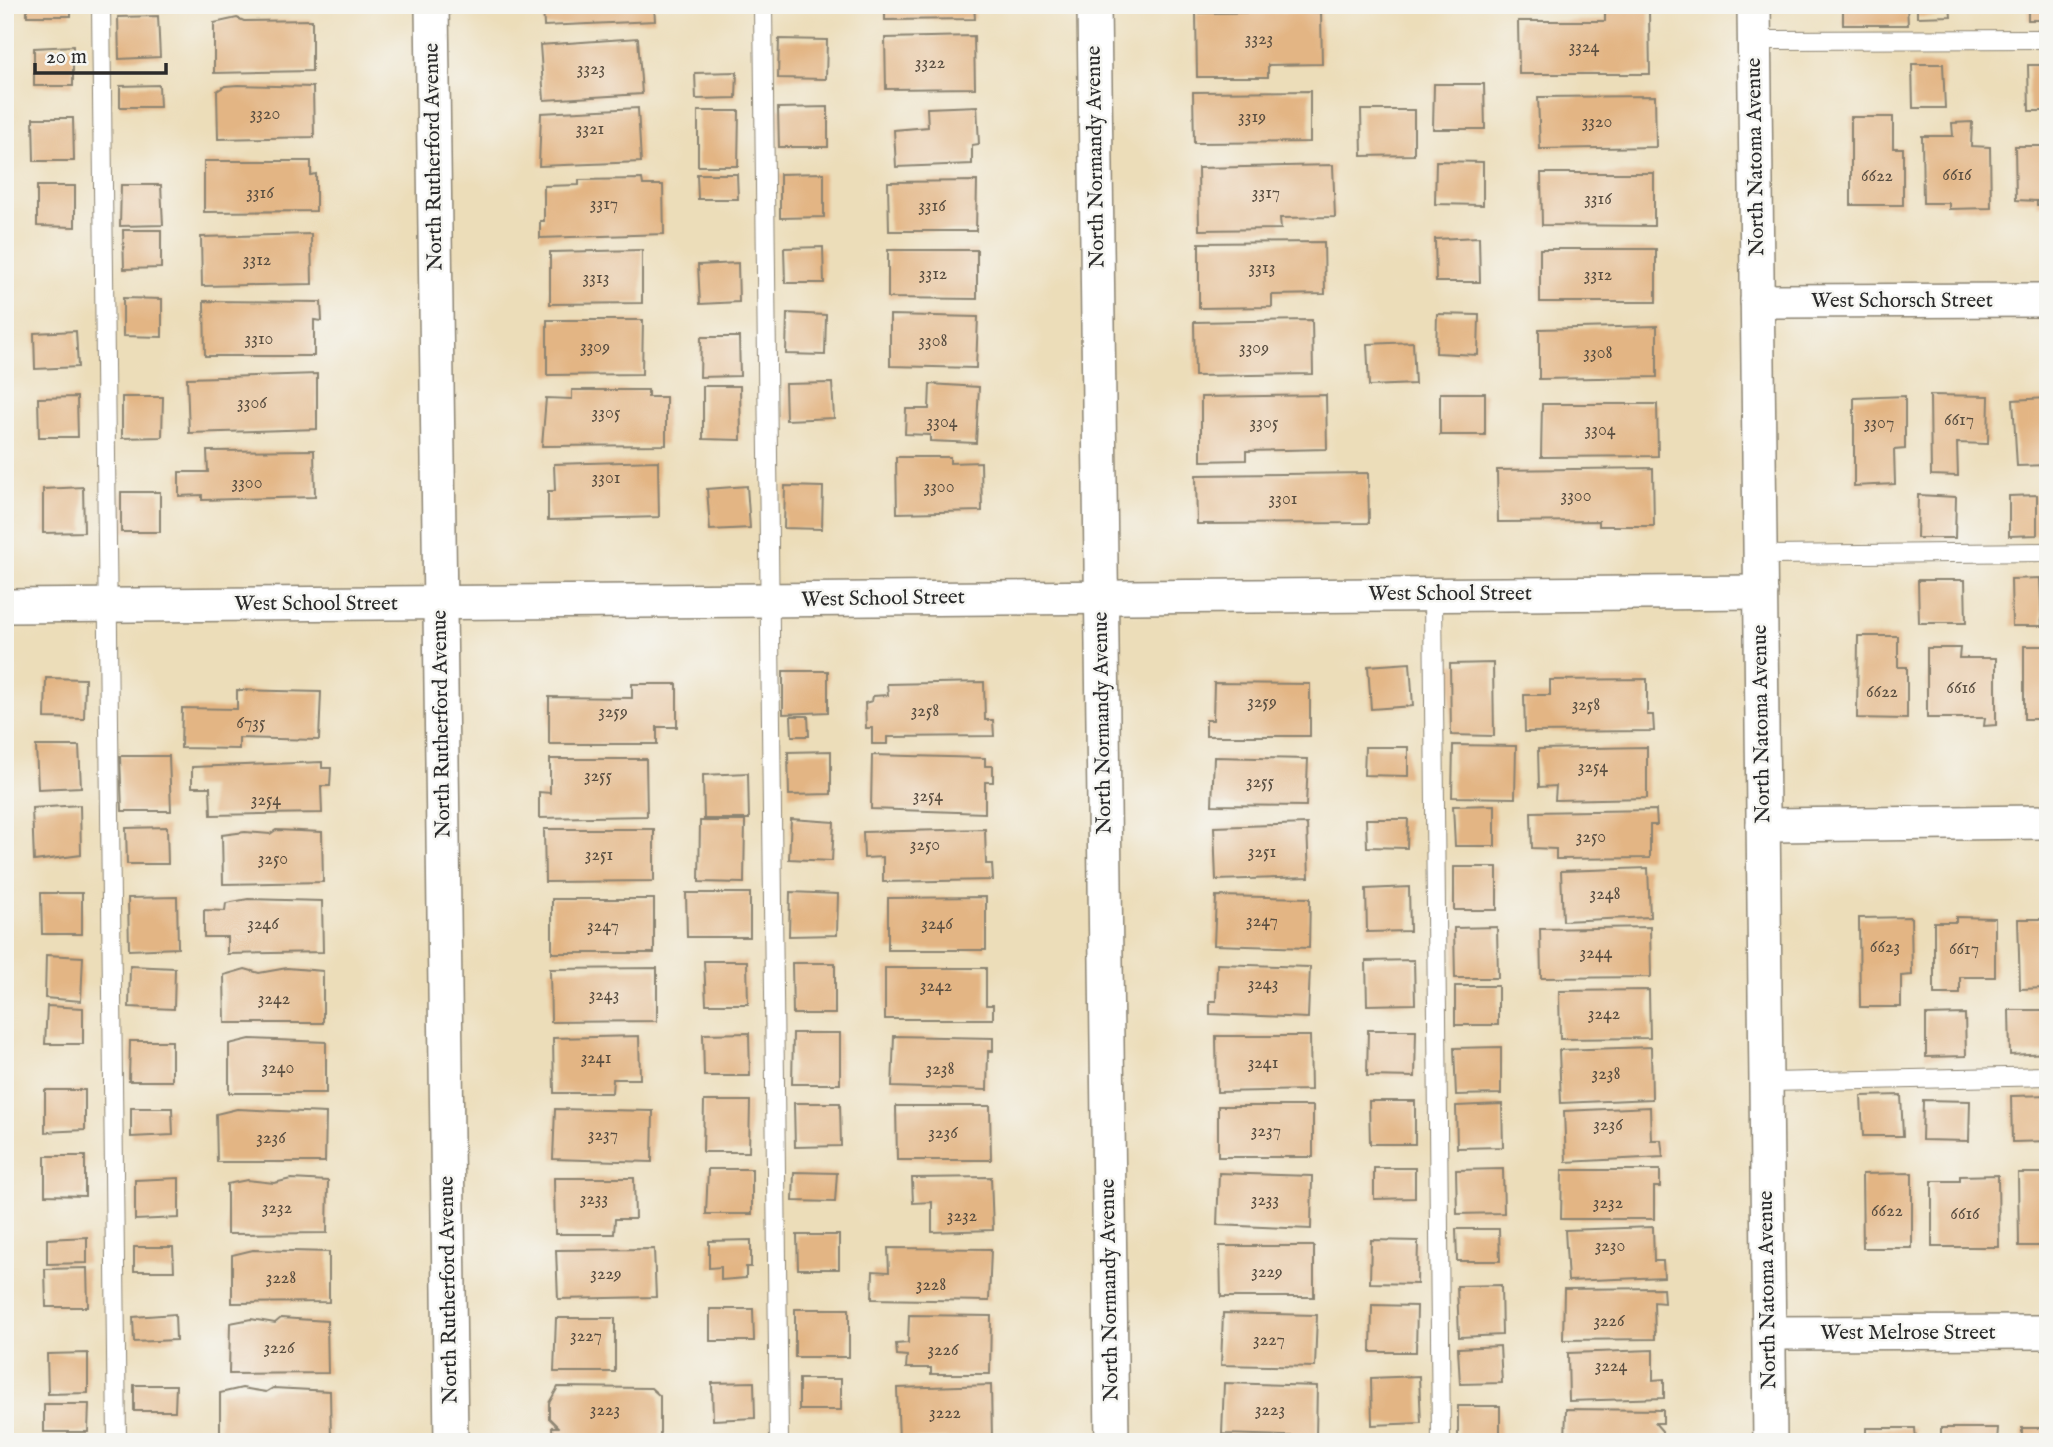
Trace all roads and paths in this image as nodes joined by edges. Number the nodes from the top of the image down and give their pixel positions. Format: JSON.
{"nodes":[{"id":1,"x":101,"y":5,"type":"edge"},
{"id":2,"x":432,"y":5,"type":"edge"},
{"id":3,"x":763,"y":5,"type":"edge"},
{"id":4,"x":1094,"y":5,"type":"edge"},
{"id":5,"x":1754,"y":5,"type":"edge"},
{"id":6,"x":2048,"y":39,"type":"edge"},
{"id":7,"x":1755,"y":40,"type":"junction"},
{"id":8,"x":2048,"y":300,"type":"edge"},
{"id":9,"x":1757,"y":301,"type":"junction"},
{"id":10,"x":2048,"y":552,"type":"edge"},
{"id":11,"x":1760,"y":555,"type":"junction"},
{"id":12,"x":1761,"y":592,"type":"junction"},
{"id":13,"x":1433,"y":595,"type":"junction"},
{"id":14,"x":1101,"y":597,"type":"junction"},
{"id":15,"x":769,"y":600,"type":"junction"},
{"id":16,"x":440,"y":603,"type":"junction"},
{"id":17,"x":107,"y":605,"type":"junction"},
{"id":18,"x":5,"y":606,"type":"edge"},
{"id":19,"x":2048,"y":822,"type":"edge"},
{"id":20,"x":1763,"y":825,"type":"junction"},
{"id":21,"x":2048,"y":1076,"type":"edge"},
{"id":22,"x":1766,"y":1082,"type":"junction"},
{"id":23,"x":2048,"y":1332,"type":"edge"},
{"id":24,"x":1769,"y":1333,"type":"junction"},
{"id":25,"x":117,"y":1442,"type":"edge"},
{"id":26,"x":451,"y":1442,"type":"edge"},
{"id":27,"x":779,"y":1442,"type":"edge"},
{"id":28,"x":1112,"y":1442,"type":"edge"},
{"id":29,"x":1441,"y":1442,"type":"edge"},
{"id":30,"x":1770,"y":1442,"type":"edge"}],
"edges":[{"from":1,"to":17,"type":"lane"},
{"from":2,"to":16,"type":"street","name":"North Rutherford Avenue"},
{"from":3,"to":15,"type":"lane"},
{"from":4,"to":14,"type":"street","name":"North Normandy Avenue"},
{"from":5,"to":7,"type":"street","name":"North Natoma Avenue"},
{"from":6,"to":7,"type":"lane"},
{"from":7,"to":9,"type":"street","name":"North Natoma Avenue"},
{"from":8,"to":9,"type":"street","name":"West Schorsch Street"},
{"from":9,"to":11,"type":"street","name":"North Natoma Avenue"},
{"from":10,"to":11,"type":"lane"},
{"from":11,"to":12,"type":"street","name":"North Natoma Avenue"},
{"from":12,"to":13,"type":"street","name":"West School Street"},
{"from":12,"to":20,"type":"street","name":"North Natoma Avenue"},
{"from":13,"to":14,"type":"street","name":"West School Street"},
{"from":13,"to":29,"type":"lane"},
{"from":14,"to":15,"type":"street","name":"West School Street"},
{"from":14,"to":28,"type":"street","name":"North Normandy Avenue"},
{"from":15,"to":16,"type":"street","name":"West School Street"},
{"from":15,"to":27,"type":"lane"},
{"from":16,"to":17,"type":"street","name":"West School Street"},
{"from":16,"to":26,"type":"street","name":"North Rutherford Avenue"},
{"from":17,"to":18,"type":"street","name":"West School Street"},
{"from":17,"to":25,"type":"lane"},
{"from":19,"to":20,"type":"street"},
{"from":20,"to":22,"type":"street","name":"North Natoma Avenue"},
{"from":21,"to":22,"type":"lane"},
{"from":22,"to":24,"type":"street","name":"North Natoma Avenue"},
{"from":23,"to":24,"type":"street","name":"West Melrose Street"},
{"from":24,"to":30,"type":"street","name":"North Natoma Avenue"}]}
